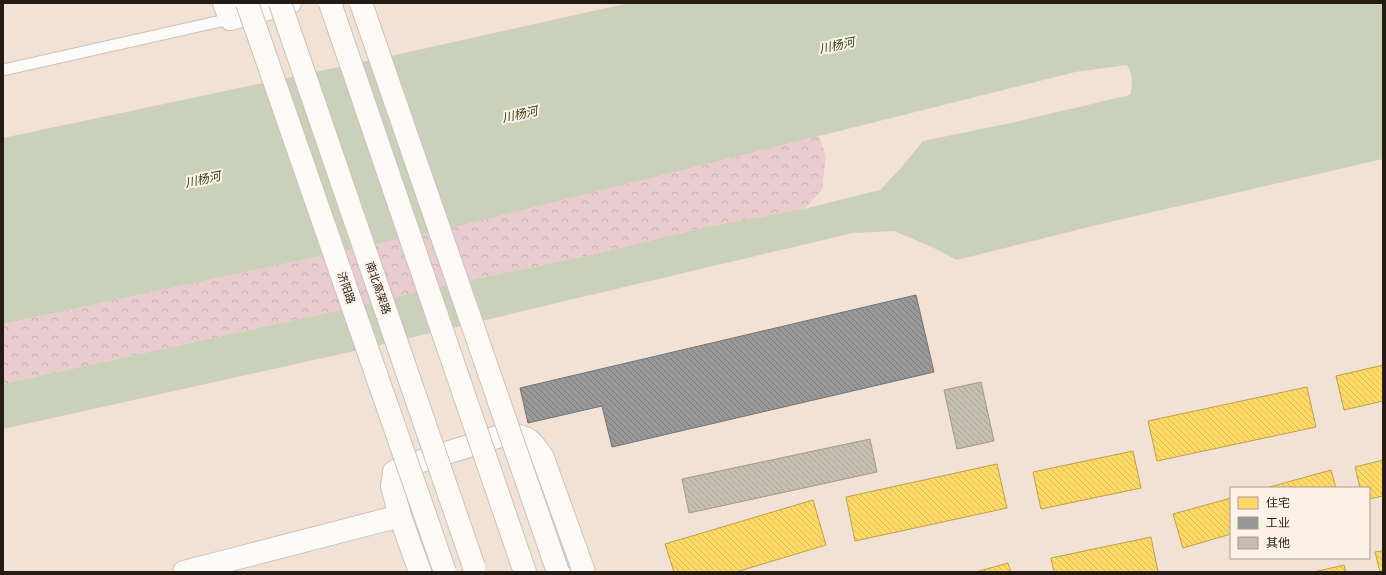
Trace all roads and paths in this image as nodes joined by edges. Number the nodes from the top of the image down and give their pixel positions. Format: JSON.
{"nodes":[{"id":1,"x":247,"y":3,"type":"edge"},
{"id":2,"x":280,"y":3,"type":"edge"},
{"id":3,"x":290,"y":3,"type":"edge"},
{"id":4,"x":330,"y":3,"type":"edge"},
{"id":5,"x":361,"y":3,"type":"edge"},
{"id":6,"x":227,"y":11,"type":"edge"},
{"id":7,"x":3,"y":70,"type":"edge"},
{"id":8,"x":400,"y":516,"type":"junction"},
{"id":9,"x":184,"y":572,"type":"edge"},
{"id":10,"x":420,"y":572,"type":"edge"},
{"id":11,"x":445,"y":572,"type":"edge"},
{"id":12,"x":476,"y":572,"type":"edge"},
{"id":13,"x":525,"y":572,"type":"edge"},
{"id":14,"x":558,"y":572,"type":"edge"},
{"id":15,"x":584,"y":572,"type":"edge"}],
"edges":[{"from":1,"to":11,"type":"main road","name":"济阳路","bridge":true},
{"from":2,"to":12,"type":"main road","name":"南北高架路","bridge":true},
{"from":3,"to":6,"type":"main road"},
{"from":4,"to":13,"type":"main road","bridge":true},
{"from":5,"to":14,"type":"main road","bridge":true},
{"from":6,"to":7,"type":"lane"},
{"from":8,"to":9,"type":"main road"},
{"from":8,"to":10,"type":"main road"},
{"from":8,"to":15,"type":"main road"}]}
